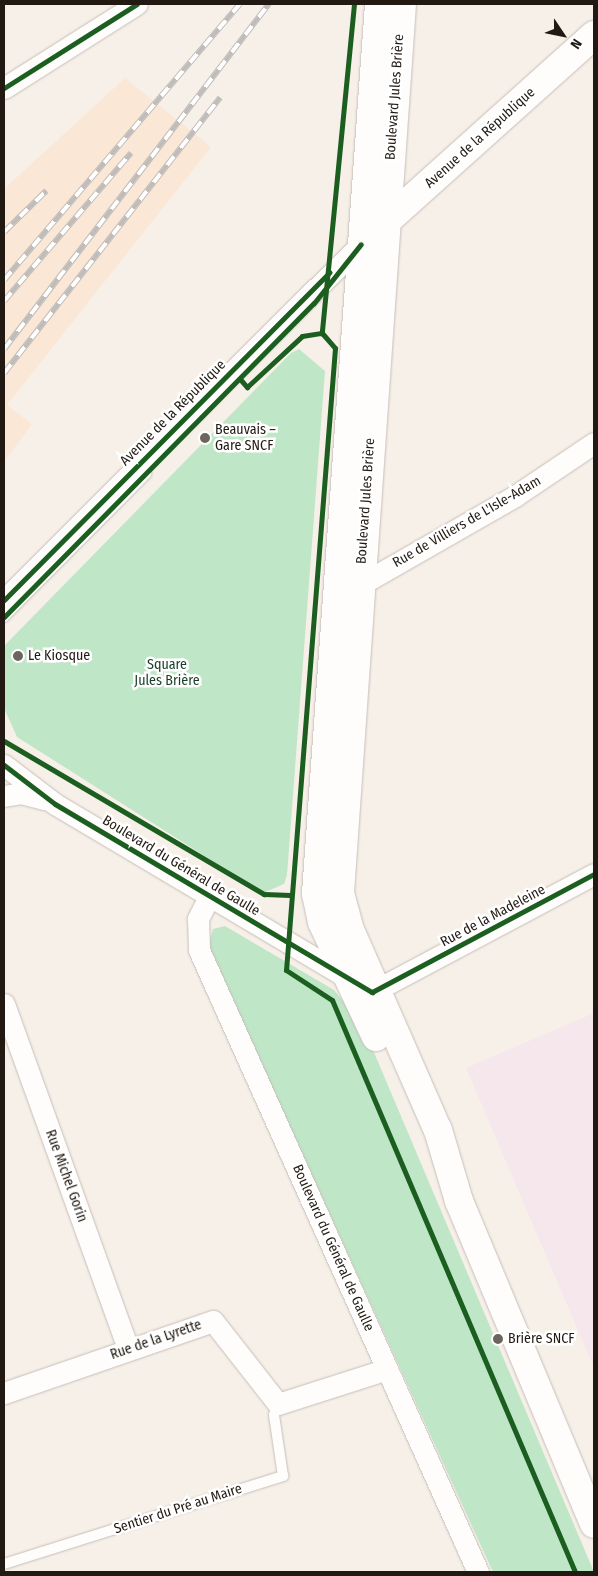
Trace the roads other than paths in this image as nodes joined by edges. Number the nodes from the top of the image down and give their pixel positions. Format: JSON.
{"nodes":[{"id":1,"x":137,"y":4,"type":"edge"},
{"id":2,"x":378,"y":4,"type":"edge"},
{"id":3,"x":402,"y":4,"type":"edge"},
{"id":4,"x":594,"y":35,"type":"edge"},
{"id":5,"x":4,"y":88,"type":"edge"},
{"id":6,"x":386,"y":222,"type":"junction"},
{"id":7,"x":361,"y":244,"type":"junction"},
{"id":8,"x":594,"y":443,"type":"edge"},
{"id":9,"x":348,"y":591,"type":"junction"},
{"id":10,"x":4,"y":600,"type":"edge"},
{"id":11,"x":4,"y":617,"type":"edge"},
{"id":12,"x":4,"y":765,"type":"edge"},
{"id":13,"x":4,"y":796,"type":"edge"},
{"id":14,"x":55,"y":804,"type":"junction"},
{"id":15,"x":594,"y":874,"type":"edge"},
{"id":16,"x":210,"y":895,"type":"junction"},
{"id":17,"x":287,"y":942,"type":"junction"},
{"id":18,"x":344,"y":942,"type":"junction"},
{"id":19,"x":350,"y":981,"type":"junction"},
{"id":20,"x":376,"y":992,"type":"junction"},
{"id":21,"x":4,"y":1004,"type":"edge"},
{"id":22,"x":459,"y":1201,"type":"junction"},
{"id":23,"x":128,"y":1349,"type":"junction"},
{"id":24,"x":387,"y":1369,"type":"junction"},
{"id":25,"x":4,"y":1393,"type":"edge"},
{"id":26,"x":278,"y":1404,"type":"junction"},
{"id":27,"x":594,"y":1524,"type":"edge"},
{"id":28,"x":4,"y":1564,"type":"edge"},
{"id":29,"x":478,"y":1572,"type":"edge"}],
"edges":[{"from":1,"to":5,"type":"street"},
{"from":2,"to":7,"type":"main road","name":"Boulevard Jules Brière"},
{"from":3,"to":6,"type":"main road","name":"Boulevard Jules Brière"},
{"from":4,"to":6,"type":"main road","name":"Avenue de la République"},
{"from":6,"to":7,"type":"main road","name":"Avenue de la République"},
{"from":6,"to":9,"type":"main road","name":"Boulevard Jules Brière"},
{"from":7,"to":9,"type":"main road","name":"Boulevard Jules Brière"},
{"from":7,"to":10,"type":"street","name":"Avenue de la République"},
{"from":7,"to":11,"type":"lane"},
{"from":8,"to":9,"type":"street","name":"Rue de Villiers de L'Isle-Adam"},
{"from":9,"to":18,"type":"main road","name":"Boulevard Jules Brière"},
{"from":12,"to":14,"type":"street","name":"Boulevard du Général de Gaulle"},
{"from":13,"to":14,"type":"street"},
{"from":14,"to":16,"type":"street","name":"Boulevard du Général de Gaulle"},
{"from":15,"to":20,"type":"street","name":"Rue de la Madeleine"},
{"from":16,"to":17,"type":"street","name":"Boulevard du Général de Gaulle"},
{"from":16,"to":24,"type":"street","name":"Boulevard du Général de Gaulle"},
{"from":17,"to":18,"type":"street"},
{"from":17,"to":19,"type":"street","name":"Boulevard du Général de Gaulle"},
{"from":18,"to":19,"type":"main road","name":"Boulevard Jules Brière"},
{"from":18,"to":20,"type":"main road","name":"Boulevard Jules Brière"},
{"from":19,"to":20,"type":"street","name":"Boulevard du Général de Gaulle"},
{"from":19,"to":22,"type":"main road"},
{"from":20,"to":22,"type":"main road"},
{"from":21,"to":23,"type":"street","name":"Rue Michel Gorin"},
{"from":22,"to":27,"type":"main road"},
{"from":23,"to":25,"type":"street","name":"Rue de la Lyrette"},
{"from":23,"to":26,"type":"street","name":"Rue de la Lyrette"},
{"from":24,"to":26,"type":"street"},
{"from":24,"to":29,"type":"street","name":"Boulevard du Général de Gaulle"},
{"from":26,"to":28,"type":"lane","name":"Sentier du Pré au Maire"}]}
